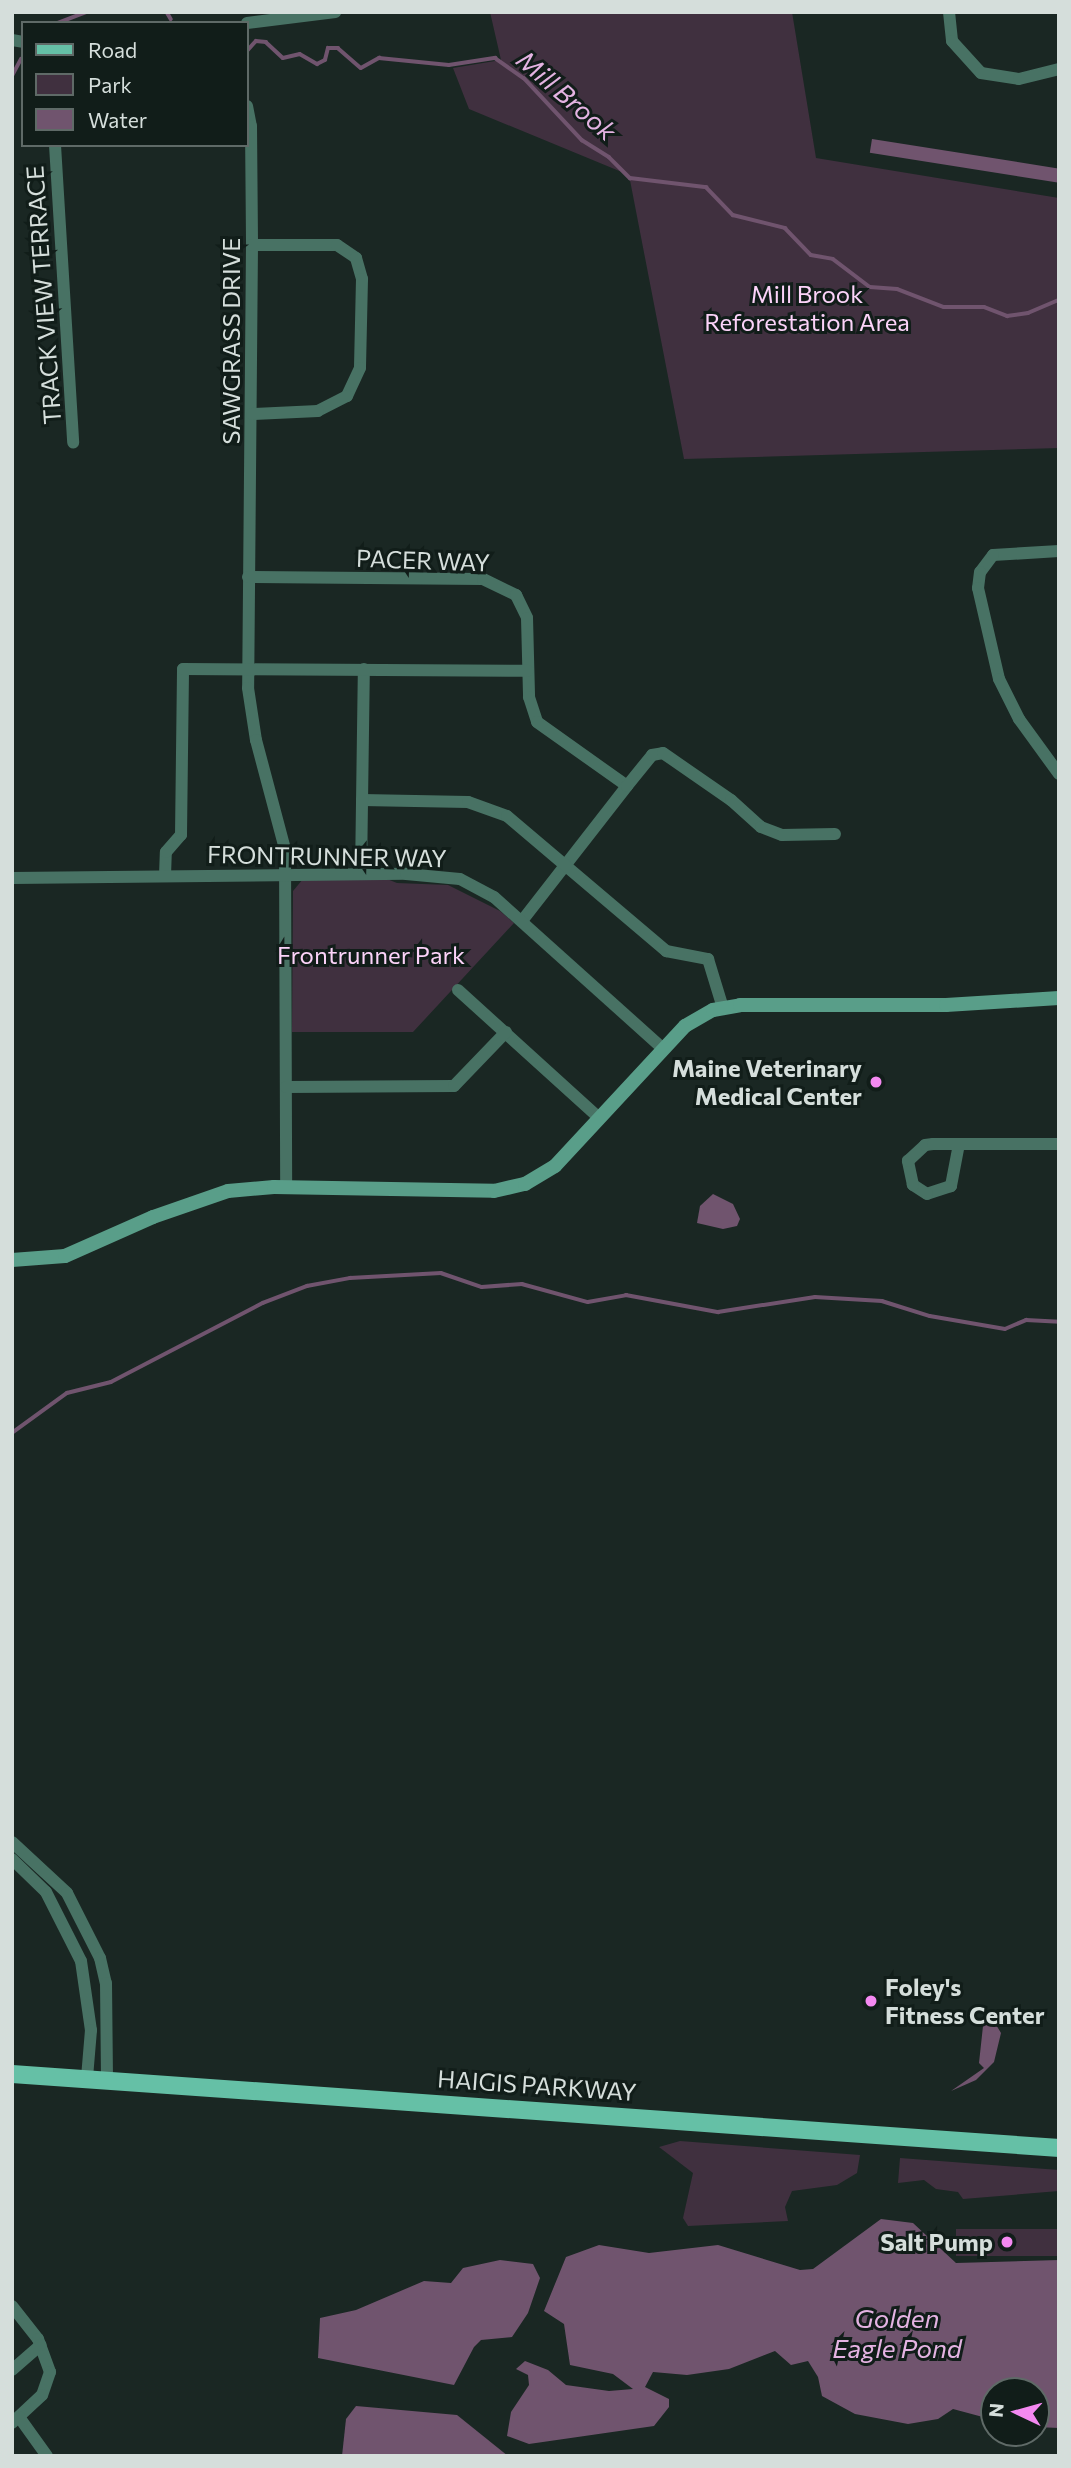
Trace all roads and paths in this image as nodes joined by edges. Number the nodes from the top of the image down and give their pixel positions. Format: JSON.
{"nodes":[{"id":1,"x":335,"y":12,"type":"edge"},
{"id":2,"x":950,"y":12,"type":"edge"},
{"id":3,"x":248,"y":23,"type":"edge"},
{"id":4,"x":1059,"y":69,"type":"edge"},
{"id":5,"x":248,"y":111,"type":"edge"},
{"id":6,"x":55,"y":147,"type":"edge"},
{"id":7,"x":252,"y":245,"type":"junction"},
{"id":8,"x":252,"y":414,"type":"junction"},
{"id":9,"x":73,"y":442,"type":"dead end"},
{"id":10,"x":1059,"y":551,"type":"edge"},
{"id":11,"x":248,"y":577,"type":"junction"},
{"id":12,"x":248,"y":668,"type":"junction"},
{"id":13,"x":364,"y":669,"type":"junction"},
{"id":14,"x":527,"y":671,"type":"junction"},
{"id":15,"x":1059,"y":774,"type":"edge"},
{"id":16,"x":627,"y":786,"type":"junction"},
{"id":17,"x":362,"y":800,"type":"junction"},
{"id":18,"x":835,"y":834,"type":"dead end"},
{"id":19,"x":568,"y":864,"type":"junction"},
{"id":20,"x":361,"y":874,"type":"junction"},
{"id":21,"x":287,"y":875,"type":"junction"},
{"id":22,"x":165,"y":876,"type":"junction"},
{"id":23,"x":12,"y":878,"type":"edge"},
{"id":24,"x":522,"y":922,"type":"junction"},
{"id":25,"x":458,"y":990,"type":"dead end"},
{"id":26,"x":1059,"y":998,"type":"edge"},
{"id":27,"x":723,"y":1008,"type":"junction"},
{"id":28,"x":506,"y":1032,"type":"junction"},
{"id":29,"x":662,"y":1048,"type":"junction"},
{"id":30,"x":286,"y":1087,"type":"junction"},
{"id":31,"x":599,"y":1118,"type":"junction"},
{"id":32,"x":959,"y":1144,"type":"junction"},
{"id":33,"x":1059,"y":1144,"type":"edge"},
{"id":34,"x":286,"y":1188,"type":"junction"},
{"id":35,"x":12,"y":1260,"type":"edge"},
{"id":36,"x":12,"y":1842,"type":"edge"},
{"id":37,"x":12,"y":1859,"type":"edge"},
{"id":38,"x":12,"y":2074,"type":"edge"},
{"id":39,"x":87,"y":2078,"type":"junction"},
{"id":40,"x":107,"y":2079,"type":"junction"},
{"id":41,"x":1059,"y":2148,"type":"edge"},
{"id":42,"x":12,"y":2306,"type":"edge"},
{"id":43,"x":41,"y":2345,"type":"junction"},
{"id":44,"x":12,"y":2370,"type":"edge"},
{"id":45,"x":16,"y":2420,"type":"edge"},
{"id":46,"x":47,"y":2456,"type":"edge"}],
"edges":[{"from":1,"to":3,"type":"street"},
{"from":2,"to":4,"type":"street"},
{"from":5,"to":7,"type":"street","name":"SAWGRASS DRIVE"},
{"from":6,"to":9,"type":"street","name":"TRACK VIEW TERRACE"},
{"from":7,"to":8,"type":"street","name":"SAWGRASS DRIVE"},
{"from":7,"to":8,"type":"street"},
{"from":8,"to":11,"type":"street","name":"SAWGRASS DRIVE"},
{"from":10,"to":15,"type":"street"},
{"from":11,"to":12,"type":"street","name":"SAWGRASS DRIVE"},
{"from":11,"to":14,"type":"street","name":"PACER WAY"},
{"from":12,"to":13,"type":"street"},
{"from":12,"to":21,"type":"street","name":"SAWGRASS DRIVE"},
{"from":12,"to":22,"type":"street"},
{"from":13,"to":14,"type":"street"},
{"from":13,"to":17,"type":"street"},
{"from":14,"to":16,"type":"street","name":"PACER WAY"},
{"from":16,"to":18,"type":"street"},
{"from":16,"to":19,"type":"street"},
{"from":17,"to":19,"type":"street"},
{"from":17,"to":20,"type":"street"},
{"from":19,"to":24,"type":"street"},
{"from":19,"to":27,"type":"street"},
{"from":20,"to":21,"type":"street","name":"FRONTRUNNER WAY"},
{"from":20,"to":24,"type":"street","name":"FRONTRUNNER WAY"},
{"from":21,"to":22,"type":"street","name":"FRONTRUNNER WAY"},
{"from":21,"to":30,"type":"street","name":"SAWGRASS DRIVE"},
{"from":22,"to":23,"type":"street","name":"FRONTRUNNER WAY"},
{"from":24,"to":29,"type":"street","name":"FRONTRUNNER WAY"},
{"from":25,"to":28,"type":"street"},
{"from":26,"to":27,"type":"street"},
{"from":27,"to":29,"type":"street"},
{"from":28,"to":30,"type":"street"},
{"from":28,"to":31,"type":"street"},
{"from":29,"to":31,"type":"street"},
{"from":30,"to":34,"type":"street","name":"SAWGRASS DRIVE"},
{"from":31,"to":34,"type":"street"},
{"from":32,"to":32,"type":"street"},
{"from":32,"to":33,"type":"street"},
{"from":34,"to":35,"type":"street"},
{"from":36,"to":40,"type":"street"},
{"from":37,"to":39,"type":"street"},
{"from":38,"to":39,"type":"main road","name":"HAIGIS PARKWAY"},
{"from":39,"to":40,"type":"main road","name":"HAIGIS PARKWAY"},
{"from":40,"to":41,"type":"main road","name":"HAIGIS PARKWAY"},
{"from":42,"to":43,"type":"street"},
{"from":43,"to":44,"type":"street"},
{"from":43,"to":45,"type":"street"},
{"from":45,"to":46,"type":"street"}]}
